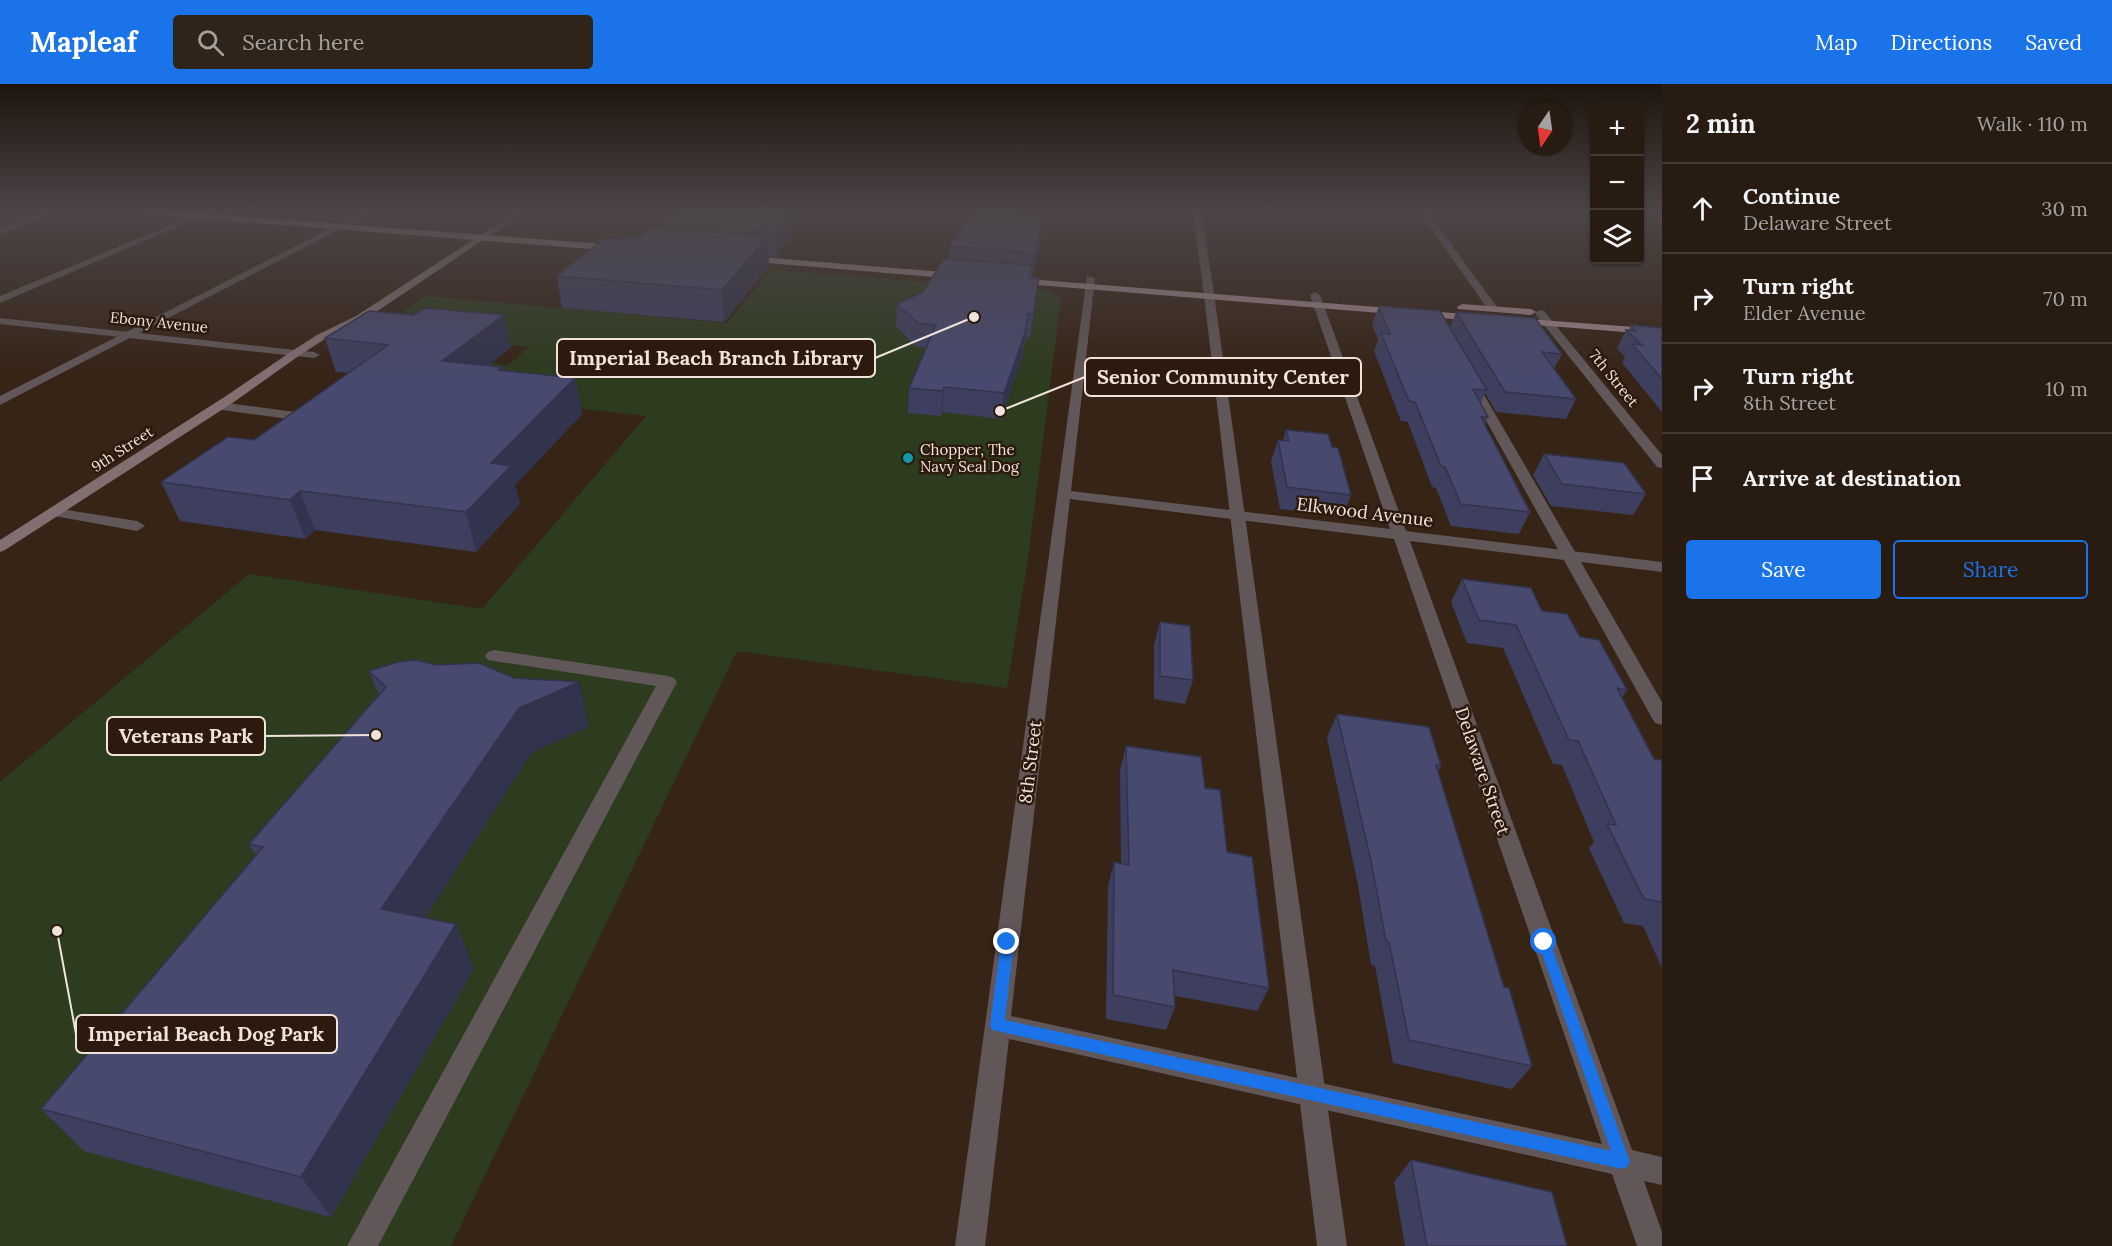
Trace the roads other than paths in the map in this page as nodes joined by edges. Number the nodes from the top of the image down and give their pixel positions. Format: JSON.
{"nodes":[{"id":1,"x":82,"y":265,"type":"edge"},
{"id":2,"x":265,"y":265,"type":"edge"},
{"id":3,"x":439,"y":265,"type":"edge"},
{"id":4,"x":851,"y":265,"type":"edge"},
{"id":5,"x":895,"y":265,"type":"edge"},
{"id":6,"x":1204,"y":265,"type":"edge"},
{"id":7,"x":1462,"y":265,"type":"edge"},
{"id":8,"x":1007,"y":276,"type":"edge"},
{"id":9,"x":1089,"y":282,"type":"junction"},
{"id":10,"x":1208,"y":291,"type":"junction"},
{"id":11,"x":0,"y":300,"type":"edge"},
{"id":12,"x":1316,"y":300,"type":"junction"},
{"id":13,"x":1493,"y":309,"type":"junction"},
{"id":14,"x":1540,"y":313,"type":"junction"},
{"id":15,"x":1432,"y":314,"type":"junction"},
{"id":16,"x":360,"y":318,"type":"junction"},
{"id":17,"x":0,"y":321,"type":"edge"},
{"id":18,"x":1662,"y":322,"type":"edge"},
{"id":19,"x":1548,"y":324,"type":"junction"},
{"id":20,"x":1442,"y":331,"type":"edge"},
{"id":21,"x":1662,"y":332,"type":"edge"},
{"id":22,"x":129,"y":334,"type":"junction"},
{"id":23,"x":296,"y":352,"type":"junction"},
{"id":24,"x":314,"y":355,"type":"junction"},
{"id":25,"x":1464,"y":371,"type":"edge"},
{"id":26,"x":262,"y":378,"type":"junction"},
{"id":27,"x":0,"y":401,"type":"edge"},
{"id":28,"x":219,"y":406,"type":"junction"},
{"id":29,"x":295,"y":416,"type":"edge"},
{"id":30,"x":1662,"y":464,"type":"edge"},
{"id":31,"x":1063,"y":494,"type":"junction"},
{"id":32,"x":54,"y":512,"type":"junction"},
{"id":33,"x":1237,"y":516,"type":"junction"},
{"id":34,"x":137,"y":526,"type":"dead end"},
{"id":35,"x":1400,"y":536,"type":"junction"},
{"id":36,"x":0,"y":547,"type":"edge"},
{"id":37,"x":1568,"y":556,"type":"junction"},
{"id":38,"x":1662,"y":567,"type":"edge"},
{"id":39,"x":494,"y":656,"type":"dead end"},
{"id":40,"x":1662,"y":718,"type":"edge"},
{"id":41,"x":997,"y":1025,"type":"junction"},
{"id":42,"x":1311,"y":1094,"type":"junction"},
{"id":43,"x":1622,"y":1162,"type":"junction"},
{"id":44,"x":1662,"y":1171,"type":"edge"},
{"id":45,"x":362,"y":1246,"type":"edge"},
{"id":46,"x":970,"y":1246,"type":"edge"},
{"id":47,"x":1332,"y":1246,"type":"edge"},
{"id":48,"x":1652,"y":1246,"type":"edge"}],
"edges":[{"from":1,"to":11,"type":"street"},
{"from":2,"to":22,"type":"street"},
{"from":3,"to":16,"type":"main road","name":"9th Street"},
{"from":4,"to":5,"type":"main road"},
{"from":6,"to":10,"type":"street"},
{"from":7,"to":13,"type":"street"},
{"from":8,"to":9,"type":"main road"},
{"from":9,"to":10,"type":"main road"},
{"from":9,"to":31,"type":"street","name":"8th Street"},
{"from":10,"to":12,"type":"main road"},
{"from":10,"to":33,"type":"street"},
{"from":12,"to":13,"type":"main road"},
{"from":12,"to":15,"type":"main road"},
{"from":12,"to":35,"type":"street","name":"Delaware Street"},
{"from":13,"to":14,"type":"main road"},
{"from":14,"to":18,"type":"main road"},
{"from":14,"to":19,"type":"street","name":"7th Street"},
{"from":15,"to":19,"type":"main road"},
{"from":15,"to":20,"type":"street"},
{"from":16,"to":23,"type":"main road","name":"9th Street"},
{"from":16,"to":24,"type":"main road","name":"9th Street"},
{"from":17,"to":22,"type":"street","name":"Ebony Avenue"},
{"from":19,"to":21,"type":"main road"},
{"from":19,"to":30,"type":"street","name":"7th Street"},
{"from":22,"to":23,"type":"street","name":"Ebony Avenue"},
{"from":22,"to":27,"type":"street"},
{"from":23,"to":24,"type":"street","name":"Ebony Avenue"},
{"from":23,"to":26,"type":"main road","name":"9th Street"},
{"from":24,"to":26,"type":"main road","name":"9th Street"},
{"from":25,"to":37,"type":"street"},
{"from":26,"to":28,"type":"main road","name":"9th Street"},
{"from":28,"to":29,"type":"street"},
{"from":28,"to":32,"type":"main road","name":"9th Street"},
{"from":31,"to":33,"type":"street","name":"Elkwood Avenue"},
{"from":31,"to":41,"type":"street","name":"8th Street"},
{"from":32,"to":34,"type":"street"},
{"from":32,"to":36,"type":"main road","name":"9th Street"},
{"from":33,"to":35,"type":"street","name":"Elkwood Avenue"},
{"from":33,"to":42,"type":"street"},
{"from":35,"to":37,"type":"street","name":"Elkwood Avenue"},
{"from":35,"to":43,"type":"street","name":"Delaware Street"},
{"from":37,"to":38,"type":"street","name":"Elkwood Avenue"},
{"from":37,"to":40,"type":"street"},
{"from":39,"to":45,"type":"street"},
{"from":41,"to":42,"type":"street"},
{"from":41,"to":46,"type":"street","name":"8th Street"},
{"from":42,"to":43,"type":"street"},
{"from":42,"to":47,"type":"street"},
{"from":43,"to":44,"type":"street"},
{"from":43,"to":48,"type":"street","name":"Delaware Street"}]}
